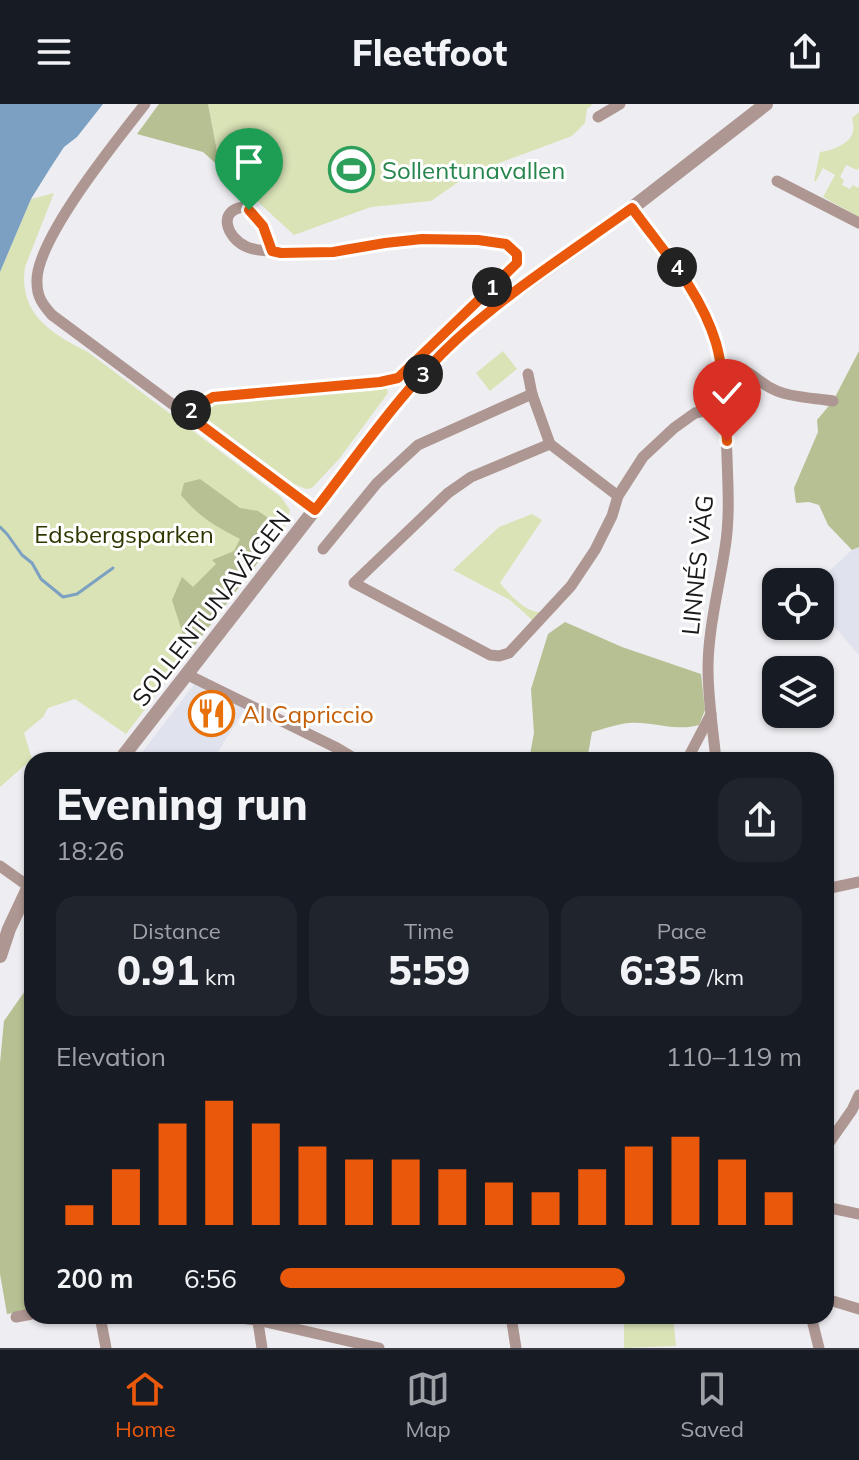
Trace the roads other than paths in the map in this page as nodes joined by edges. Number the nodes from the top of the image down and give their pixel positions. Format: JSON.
{"nodes":[{"id":1,"x":145,"y":104,"type":"edge"},
{"id":2,"x":620,"y":104,"type":"edge"},
{"id":3,"x":766,"y":104,"type":"edge"},
{"id":4,"x":598,"y":117,"type":"dead end"},
{"id":5,"x":777,"y":181,"type":"dead end"},
{"id":6,"x":632,"y":208,"type":"junction"},
{"id":7,"x":859,"y":223,"type":"edge"},
{"id":8,"x":272,"y":251,"type":"junction"},
{"id":9,"x":721,"y":367,"type":"junction"},
{"id":10,"x":528,"y":374,"type":"dead end"},
{"id":11,"x":532,"y":394,"type":"junction"},
{"id":12,"x":833,"y":401,"type":"dead end"},
{"id":13,"x":724,"y":407,"type":"junction"},
{"id":14,"x":185,"y":413,"type":"junction"},
{"id":15,"x":550,"y":444,"type":"junction"},
{"id":16,"x":618,"y":496,"type":"junction"},
{"id":17,"x":315,"y":510,"type":"junction"},
{"id":18,"x":323,"y":549,"type":"dead end"},
{"id":19,"x":186,"y":674,"type":"junction"},
{"id":20,"x":711,"y":714,"type":"junction"},
{"id":21,"x":337,"y":748,"type":"junction"},
{"id":22,"x":126,"y":752,"type":"edge"},
{"id":23,"x":335,"y":752,"type":"edge"},
{"id":24,"x":344,"y":752,"type":"edge"},
{"id":25,"x":691,"y":752,"type":"edge"},
{"id":26,"x":715,"y":752,"type":"edge"},
{"id":27,"x":0,"y":866,"type":"edge"},
{"id":28,"x":24,"y":880,"type":"edge"},
{"id":29,"x":859,"y":882,"type":"edge"},
{"id":30,"x":834,"y":887,"type":"edge"},
{"id":31,"x":24,"y":898,"type":"edge"},
{"id":32,"x":0,"y":956,"type":"edge"},
{"id":33,"x":859,"y":1095,"type":"edge"},
{"id":34,"x":834,"y":1136,"type":"edge"},
{"id":35,"x":834,"y":1209,"type":"edge"},
{"id":36,"x":859,"y":1214,"type":"edge"},
{"id":37,"x":834,"y":1301,"type":"edge"},
{"id":38,"x":859,"y":1309,"type":"edge"},
{"id":39,"x":24,"y":1316,"type":"edge"},
{"id":40,"x":16,"y":1317,"type":"dead end"},
{"id":41,"x":102,"y":1324,"type":"edge"},
{"id":42,"x":258,"y":1324,"type":"edge"},
{"id":43,"x":281,"y":1324,"type":"edge"},
{"id":44,"x":512,"y":1324,"type":"edge"},
{"id":45,"x":813,"y":1324,"type":"edge"},
{"id":46,"x":106,"y":1348,"type":"edge"},
{"id":47,"x":262,"y":1348,"type":"edge"},
{"id":48,"x":379,"y":1348,"type":"edge"},
{"id":49,"x":516,"y":1348,"type":"edge"},
{"id":50,"x":819,"y":1348,"type":"edge"}],
"edges":[{"from":1,"to":14,"type":"street"},
{"from":2,"to":4,"type":"street"},
{"from":3,"to":6,"type":"street","name":"SOLLENTUNAVÄGEN"},
{"from":5,"to":7,"type":"street"},
{"from":6,"to":9,"type":"street","name":"LINNÉS VÄG"},
{"from":6,"to":17,"type":"street","name":"SOLLENTUNAVÄGEN"},
{"from":8,"to":8,"type":"street"},
{"from":8,"to":14,"type":"street"},
{"from":9,"to":12,"type":"street"},
{"from":9,"to":13,"type":"street","name":"LINNÉS VÄG"},
{"from":10,"to":11,"type":"street"},
{"from":11,"to":15,"type":"street"},
{"from":11,"to":18,"type":"street"},
{"from":13,"to":16,"type":"street"},
{"from":13,"to":20,"type":"street","name":"LINNÉS VÄG"},
{"from":14,"to":17,"type":"street"},
{"from":15,"to":16,"type":"street"},
{"from":15,"to":16,"type":"street"},
{"from":17,"to":19,"type":"street","name":"SOLLENTUNAVÄGEN"},
{"from":19,"to":21,"type":"street"},
{"from":19,"to":22,"type":"street","name":"SOLLENTUNAVÄGEN"},
{"from":20,"to":25,"type":"street"},
{"from":20,"to":26,"type":"street","name":"LINNÉS VÄG"},
{"from":21,"to":23,"type":"street"},
{"from":21,"to":24,"type":"street"},
{"from":27,"to":28,"type":"street"},
{"from":29,"to":30,"type":"street"},
{"from":31,"to":32,"type":"street"},
{"from":33,"to":34,"type":"street"},
{"from":35,"to":36,"type":"street"},
{"from":37,"to":38,"type":"street"},
{"from":39,"to":40,"type":"street"},
{"from":41,"to":46,"type":"street"},
{"from":42,"to":47,"type":"street"},
{"from":43,"to":48,"type":"street"},
{"from":44,"to":49,"type":"street"},
{"from":45,"to":50,"type":"street"}]}
